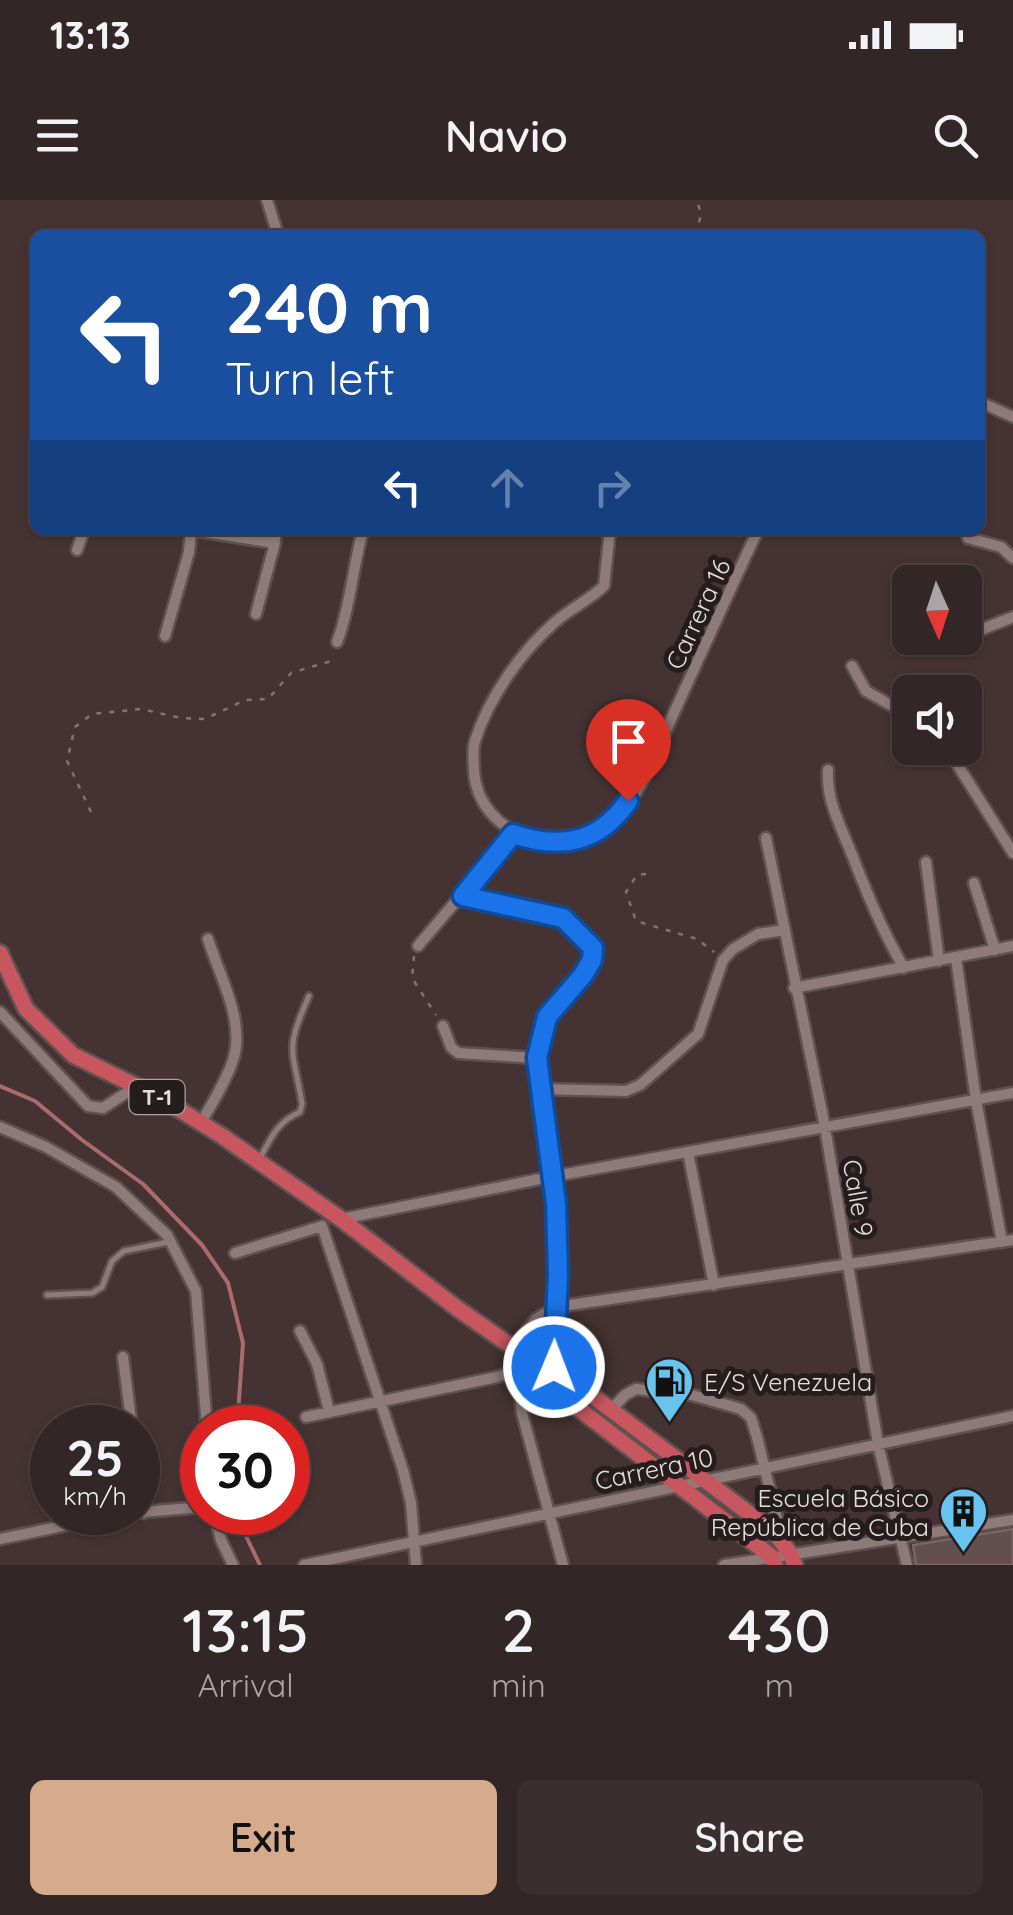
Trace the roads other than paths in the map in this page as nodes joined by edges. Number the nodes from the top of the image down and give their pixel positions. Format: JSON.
{"nodes":[{"id":1,"x":266,"y":200,"type":"edge"},
{"id":2,"x":276,"y":230,"type":"edge"},
{"id":3,"x":985,"y":404,"type":"edge"},
{"id":4,"x":1013,"y":417,"type":"edge"},
{"id":5,"x":82,"y":535,"type":"edge"},
{"id":6,"x":190,"y":535,"type":"edge"},
{"id":7,"x":223,"y":535,"type":"edge"},
{"id":8,"x":276,"y":535,"type":"edge"},
{"id":9,"x":362,"y":535,"type":"edge"},
{"id":10,"x":609,"y":535,"type":"edge"},
{"id":11,"x":756,"y":535,"type":"edge"},
{"id":12,"x":968,"y":538,"type":"dead end"},
{"id":13,"x":275,"y":543,"type":"junction"},
{"id":14,"x":77,"y":550,"type":"dead end"},
{"id":15,"x":1013,"y":558,"type":"edge"},
{"id":16,"x":256,"y":614,"type":"dead end"},
{"id":17,"x":1013,"y":618,"type":"edge"},
{"id":18,"x":982,"y":630,"type":"edge"},
{"id":19,"x":165,"y":636,"type":"dead end"},
{"id":20,"x":337,"y":642,"type":"road end"},
{"id":21,"x":852,"y":666,"type":"dead end"},
{"id":22,"x":892,"y":706,"type":"edge"},
{"id":23,"x":958,"y":765,"type":"edge"},
{"id":24,"x":828,"y":770,"type":"dead end"},
{"id":25,"x":513,"y":834,"type":"junction"},
{"id":26,"x":766,"y":838,"type":"dead end"},
{"id":27,"x":1013,"y":853,"type":"edge"},
{"id":28,"x":926,"y":862,"type":"dead end"},
{"id":29,"x":974,"y":883,"type":"dead end"},
{"id":30,"x":463,"y":896,"type":"junction"},
{"id":31,"x":785,"y":930,"type":"junction"},
{"id":32,"x":208,"y":939,"type":"dead end"},
{"id":33,"x":418,"y":946,"type":"road end"},
{"id":34,"x":1013,"y":946,"type":"edge"},
{"id":35,"x":995,"y":950,"type":"junction"},
{"id":36,"x":0,"y":953,"type":"edge"},
{"id":37,"x":956,"y":958,"type":"junction"},
{"id":38,"x":939,"y":961,"type":"junction"},
{"id":39,"x":904,"y":968,"type":"junction"},
{"id":40,"x":794,"y":988,"type":"junction"},
{"id":41,"x":309,"y":996,"type":"dead end"},
{"id":42,"x":0,"y":1012,"type":"edge"},
{"id":43,"x":443,"y":1026,"type":"road end"},
{"id":44,"x":537,"y":1058,"type":"junction"},
{"id":45,"x":135,"y":1087,"type":"junction"},
{"id":46,"x":539,"y":1088,"type":"junction"},
{"id":47,"x":1013,"y":1093,"type":"edge"},
{"id":48,"x":976,"y":1100,"type":"junction"},
{"id":49,"x":201,"y":1123,"type":"junction"},
{"id":50,"x":0,"y":1127,"type":"edge"},
{"id":51,"x":825,"y":1127,"type":"junction"},
{"id":52,"x":688,"y":1152,"type":"junction"},
{"id":53,"x":258,"y":1161,"type":"junction"},
{"id":54,"x":555,"y":1176,"type":"junction"},
{"id":55,"x":332,"y":1219,"type":"junction"},
{"id":56,"x":170,"y":1241,"type":"junction"},
{"id":57,"x":1008,"y":1241,"type":"edge"},
{"id":58,"x":235,"y":1253,"type":"dead end"},
{"id":59,"x":850,"y":1265,"type":"junction"},
{"id":60,"x":714,"y":1285,"type":"junction"},
{"id":61,"x":47,"y":1295,"type":"dead end"},
{"id":62,"x":556,"y":1307,"type":"junction"},
{"id":63,"x":300,"y":1332,"type":"dead end"},
{"id":64,"x":514,"y":1347,"type":"junction"},
{"id":65,"x":123,"y":1357,"type":"dead end"},
{"id":66,"x":537,"y":1364,"type":"junction"},
{"id":67,"x":554,"y":1367,"type":"junction"},
{"id":68,"x":518,"y":1370,"type":"junction"},
{"id":69,"x":379,"y":1400,"type":"junction"},
{"id":70,"x":129,"y":1405,"type":"edge"},
{"id":71,"x":205,"y":1405,"type":"edge"},
{"id":72,"x":611,"y":1410,"type":"junction"},
{"id":73,"x":329,"y":1411,"type":"junction"},
{"id":74,"x":1013,"y":1416,"type":"edge"},
{"id":75,"x":310,"y":1417,"type":"edge"},
{"id":76,"x":878,"y":1444,"type":"junction"},
{"id":77,"x":763,"y":1467,"type":"junction"},
{"id":78,"x":703,"y":1480,"type":"junction"},
{"id":79,"x":678,"y":1484,"type":"junction"},
{"id":80,"x":548,"y":1511,"type":"junction"},
{"id":81,"x":1013,"y":1520,"type":"edge"},
{"id":82,"x":30,"y":1533,"type":"edge"},
{"id":83,"x":220,"y":1535,"type":"edge"},
{"id":84,"x":901,"y":1536,"type":"junction"},
{"id":85,"x":0,"y":1539,"type":"edge"},
{"id":86,"x":415,"y":1541,"type":"junction"},
{"id":87,"x":789,"y":1553,"type":"edge"},
{"id":88,"x":773,"y":1561,"type":"edge"},
{"id":89,"x":233,"y":1565,"type":"edge"},
{"id":90,"x":304,"y":1565,"type":"edge"},
{"id":91,"x":416,"y":1565,"type":"edge"},
{"id":92,"x":563,"y":1565,"type":"edge"},
{"id":93,"x":724,"y":1565,"type":"edge"},
{"id":94,"x":907,"y":1565,"type":"edge"}],
"edges":[{"from":1,"to":2,"type":"street"},
{"from":3,"to":4,"type":"street"},
{"from":5,"to":14,"type":"street"},
{"from":6,"to":19,"type":"street"},
{"from":7,"to":13,"type":"street"},
{"from":8,"to":13,"type":"street"},
{"from":9,"to":20,"type":"street"},
{"from":10,"to":25,"type":"street"},
{"from":11,"to":25,"type":"street","name":"Carrera 16"},
{"from":12,"to":15,"type":"street"},
{"from":13,"to":16,"type":"street"},
{"from":17,"to":18,"type":"street"},
{"from":21,"to":22,"type":"street"},
{"from":23,"to":27,"type":"street"},
{"from":24,"to":39,"type":"street"},
{"from":25,"to":30,"type":"street"},
{"from":26,"to":31,"type":"street","name":"Calle 9"},
{"from":28,"to":38,"type":"street"},
{"from":29,"to":35,"type":"street"},
{"from":30,"to":33,"type":"street"},
{"from":30,"to":44,"type":"street"},
{"from":31,"to":40,"type":"street","name":"Calle 9"},
{"from":31,"to":46,"type":"street"},
{"from":32,"to":49,"type":"street"},
{"from":34,"to":35,"type":"street"},
{"from":35,"to":37,"type":"street"},
{"from":36,"to":45,"type":"highway","number":"T-1"},
{"from":37,"to":38,"type":"street"},
{"from":37,"to":48,"type":"street"},
{"from":38,"to":39,"type":"street"},
{"from":39,"to":40,"type":"street"},
{"from":40,"to":51,"type":"street","name":"Calle 9"},
{"from":41,"to":53,"type":"lane"},
{"from":42,"to":45,"type":"street"},
{"from":43,"to":44,"type":"street"},
{"from":44,"to":46,"type":"street"},
{"from":45,"to":49,"type":"highway","number":"T-1"},
{"from":46,"to":54,"type":"street"},
{"from":47,"to":48,"type":"street"},
{"from":48,"to":51,"type":"street"},
{"from":48,"to":57,"type":"street"},
{"from":49,"to":53,"type":"highway","number":"T-1"},
{"from":50,"to":56,"type":"street"},
{"from":51,"to":52,"type":"street"},
{"from":51,"to":59,"type":"street","name":"Calle 9"},
{"from":52,"to":54,"type":"street"},
{"from":52,"to":60,"type":"street"},
{"from":53,"to":55,"type":"highway","number":"T-1"},
{"from":54,"to":55,"type":"street"},
{"from":54,"to":62,"type":"street"},
{"from":55,"to":58,"type":"street"},
{"from":55,"to":64,"type":"highway","number":"T-1"},
{"from":55,"to":69,"type":"street"},
{"from":56,"to":61,"type":"lane"},
{"from":56,"to":71,"type":"street"},
{"from":57,"to":59,"type":"street"},
{"from":59,"to":60,"type":"street"},
{"from":59,"to":76,"type":"street","name":"Calle 9"},
{"from":60,"to":62,"type":"street"},
{"from":62,"to":64,"type":"street"},
{"from":62,"to":67,"type":"street"},
{"from":63,"to":73,"type":"street"},
{"from":64,"to":66,"type":"highway","number":"T-1"},
{"from":65,"to":70,"type":"street"},
{"from":66,"to":67,"type":"highway","number":"T-1"},
{"from":66,"to":68,"type":"street"},
{"from":66,"to":79,"type":"highway","number":"T-1"},
{"from":67,"to":72,"type":"highway","number":"T-1"},
{"from":68,"to":69,"type":"street"},
{"from":68,"to":80,"type":"street"},
{"from":69,"to":73,"type":"street"},
{"from":69,"to":86,"type":"street"},
{"from":72,"to":77,"type":"street"},
{"from":72,"to":78,"type":"highway","number":"T-1"},
{"from":73,"to":75,"type":"street"},
{"from":74,"to":76,"type":"street","name":"Carrera 10"},
{"from":76,"to":77,"type":"street","name":"Carrera 10"},
{"from":76,"to":84,"type":"street","name":"Calle 9"},
{"from":77,"to":78,"type":"street","name":"Carrera 10"},
{"from":77,"to":87,"type":"street"},
{"from":78,"to":79,"type":"street","name":"Carrera 10"},
{"from":78,"to":87,"type":"highway","number":"T-1"},
{"from":79,"to":80,"type":"street","name":"Carrera 10"},
{"from":79,"to":88,"type":"highway","number":"T-1"},
{"from":80,"to":86,"type":"street","name":"Carrera 10"},
{"from":80,"to":92,"type":"street"},
{"from":81,"to":84,"type":"street"},
{"from":82,"to":85,"type":"street"},
{"from":83,"to":89,"type":"street"},
{"from":84,"to":87,"type":"street"},
{"from":84,"to":94,"type":"street","name":"Calle 9"},
{"from":86,"to":90,"type":"street","name":"Carrera 10"},
{"from":86,"to":91,"type":"street"},
{"from":87,"to":88,"type":"street"},
{"from":88,"to":93,"type":"street"}]}
